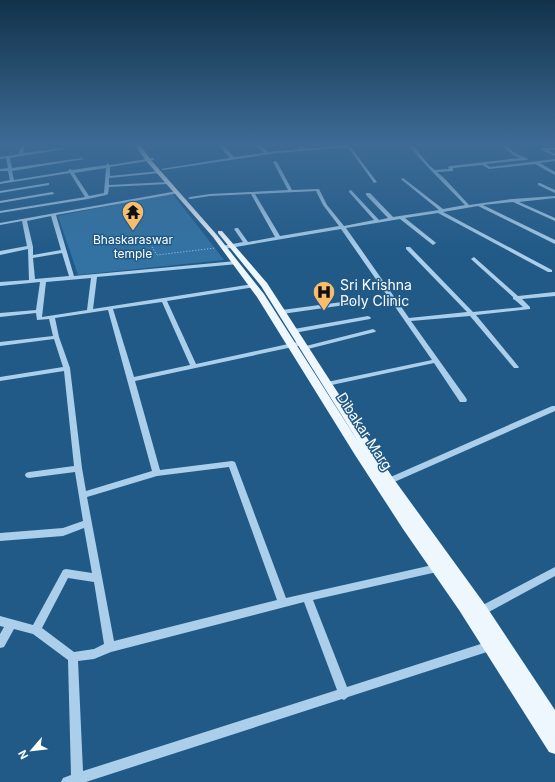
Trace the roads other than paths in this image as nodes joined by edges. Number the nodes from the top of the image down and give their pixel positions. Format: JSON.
{"nodes":[{"id":1,"x":15,"y":179,"type":"edge"},
{"id":2,"x":21,"y":179,"type":"edge"},
{"id":3,"x":30,"y":179,"type":"edge"},
{"id":4,"x":47,"y":179,"type":"edge"},
{"id":5,"x":76,"y":179,"type":"edge"},
{"id":6,"x":107,"y":179,"type":"edge"},
{"id":7,"x":166,"y":179,"type":"edge"},
{"id":8,"x":170,"y":179,"type":"edge"},
{"id":9,"x":284,"y":179,"type":"edge"},
{"id":10,"x":373,"y":179,"type":"edge"},
{"id":11,"x":403,"y":179,"type":"dead end"},
{"id":12,"x":443,"y":179,"type":"edge"},
{"id":13,"x":12,"y":180,"type":"junction"},
{"id":14,"x":0,"y":182,"type":"edge"},
{"id":15,"x":375,"y":182,"type":"dead end"},
{"id":16,"x":168,"y":183,"type":"junction"},
{"id":17,"x":48,"y":184,"type":"junction"},
{"id":18,"x":539,"y":184,"type":"dead end"},
{"id":19,"x":106,"y":186,"type":"junction"},
{"id":20,"x":32,"y":187,"type":"junction"},
{"id":21,"x":351,"y":190,"type":"dead end"},
{"id":22,"x":0,"y":192,"type":"edge"},
{"id":23,"x":177,"y":192,"type":"junction"},
{"id":24,"x":291,"y":192,"type":"junction"},
{"id":25,"x":555,"y":192,"type":"edge"},
{"id":26,"x":52,"y":194,"type":"junction"},
{"id":27,"x":253,"y":194,"type":"junction"},
{"id":28,"x":368,"y":194,"type":"dead end"},
{"id":29,"x":555,"y":197,"type":"edge"},
{"id":30,"x":86,"y":198,"type":"junction"},
{"id":31,"x":190,"y":198,"type":"junction"},
{"id":32,"x":512,"y":200,"type":"junction"},
{"id":33,"x":0,"y":202,"type":"edge"},
{"id":34,"x":57,"y":203,"type":"junction"},
{"id":35,"x":480,"y":205,"type":"junction"},
{"id":36,"x":468,"y":206,"type":"junction"},
{"id":37,"x":90,"y":207,"type":"junction"},
{"id":38,"x":440,"y":211,"type":"junction"},
{"id":39,"x":0,"y":212,"type":"edge"},
{"id":40,"x":53,"y":214,"type":"junction"},
{"id":41,"x":401,"y":217,"type":"junction"},
{"id":42,"x":24,"y":219,"type":"junction"},
{"id":43,"x":392,"y":219,"type":"junction"},
{"id":44,"x":555,"y":220,"type":"edge"},
{"id":45,"x":378,"y":222,"type":"junction"},
{"id":46,"x":0,"y":224,"type":"edge"},
{"id":47,"x":343,"y":228,"type":"junction"},
{"id":48,"x":236,"y":229,"type":"dead end"},
{"id":49,"x":278,"y":237,"type":"junction"},
{"id":50,"x":555,"y":242,"type":"edge"},
{"id":51,"x":246,"y":243,"type":"junction"},
{"id":52,"x":433,"y":243,"type":"dead end"},
{"id":53,"x":232,"y":245,"type":"junction"},
{"id":54,"x":30,"y":247,"type":"junction"},
{"id":55,"x":224,"y":247,"type":"junction"},
{"id":56,"x":408,"y":248,"type":"dead end"},
{"id":57,"x":64,"y":251,"type":"junction"},
{"id":58,"x":0,"y":253,"type":"edge"},
{"id":59,"x":32,"y":257,"type":"junction"},
{"id":60,"x":474,"y":259,"type":"dead end"},
{"id":61,"x":236,"y":263,"type":"junction"},
{"id":62,"x":550,"y":271,"type":"dead end"},
{"id":63,"x":94,"y":275,"type":"junction"},
{"id":64,"x":72,"y":277,"type":"junction"},
{"id":65,"x":43,"y":280,"type":"junction"},
{"id":66,"x":32,"y":281,"type":"junction"},
{"id":67,"x":0,"y":284,"type":"edge"},
{"id":68,"x":253,"y":286,"type":"junction"},
{"id":69,"x":555,"y":294,"type":"edge"},
{"id":70,"x":515,"y":298,"type":"junction"},
{"id":71,"x":164,"y":300,"type":"junction"},
{"id":72,"x":357,"y":302,"type":"dead end"},
{"id":73,"x":110,"y":308,"type":"junction"},
{"id":74,"x":39,"y":311,"type":"junction"},
{"id":75,"x":90,"y":311,"type":"junction"},
{"id":76,"x":282,"y":312,"type":"junction"},
{"id":77,"x":472,"y":314,"type":"junction"},
{"id":78,"x":0,"y":315,"type":"edge"},
{"id":79,"x":52,"y":317,"type":"junction"},
{"id":80,"x":368,"y":318,"type":"dead end"},
{"id":81,"x":407,"y":320,"type":"junction"},
{"id":82,"x":373,"y":331,"type":"dead end"},
{"id":83,"x":294,"y":332,"type":"junction"},
{"id":84,"x":56,"y":337,"type":"junction"},
{"id":85,"x":0,"y":344,"type":"edge"},
{"id":86,"x":299,"y":346,"type":"junction"},
{"id":87,"x":435,"y":361,"type":"junction"},
{"id":88,"x":194,"y":366,"type":"junction"},
{"id":89,"x":516,"y":367,"type":"dead end"},
{"id":90,"x":68,"y":368,"type":"junction"},
{"id":91,"x":0,"y":379,"type":"edge"},
{"id":92,"x":131,"y":380,"type":"junction"},
{"id":93,"x":327,"y":384,"type":"junction"},
{"id":94,"x":463,"y":400,"type":"dead end"},
{"id":95,"x":555,"y":408,"type":"edge"},
{"id":96,"x":78,"y":468,"type":"junction"},
{"id":97,"x":157,"y":473,"type":"junction"},
{"id":98,"x":29,"y":475,"type":"dead end"},
{"id":99,"x":389,"y":481,"type":"junction"},
{"id":100,"x":83,"y":495,"type":"junction"},
{"id":101,"x":88,"y":523,"type":"junction"},
{"id":102,"x":0,"y":536,"type":"edge"},
{"id":103,"x":437,"y":568,"type":"junction"},
{"id":104,"x":555,"y":571,"type":"edge"},
{"id":105,"x":98,"y":578,"type":"junction"},
{"id":106,"x":307,"y":596,"type":"junction"},
{"id":107,"x":283,"y":603,"type":"junction"},
{"id":108,"x":481,"y":611,"type":"junction"},
{"id":109,"x":0,"y":621,"type":"edge"},
{"id":110,"x":12,"y":624,"type":"junction"},
{"id":111,"x":486,"y":629,"type":"junction"},
{"id":112,"x":36,"y":630,"type":"junction"},
{"id":113,"x":0,"y":643,"type":"edge"},
{"id":114,"x":490,"y":646,"type":"junction"},
{"id":115,"x":110,"y":647,"type":"junction"},
{"id":116,"x":73,"y":657,"type":"junction"},
{"id":117,"x":344,"y":694,"type":"junction"},
{"id":118,"x":554,"y":723,"type":"edge"},
{"id":119,"x":555,"y":746,"type":"edge"},
{"id":120,"x":74,"y":781,"type":"edge"}],
"edges":[{"from":1,"to":13,"type":"street"},
{"from":2,"to":13,"type":"street"},
{"from":3,"to":20,"type":"street"},
{"from":4,"to":17,"type":"street"},
{"from":5,"to":30,"type":"street"},
{"from":6,"to":19,"type":"street"},
{"from":7,"to":16,"type":"main road","name":"Dibakar Marg"},
{"from":8,"to":31,"type":"main road","name":"Dibakar Marg"},
{"from":9,"to":24,"type":"street"},
{"from":10,"to":15,"type":"street"},
{"from":11,"to":38,"type":"street"},
{"from":12,"to":36,"type":"street"},
{"from":13,"to":14,"type":"street"},
{"from":16,"to":19,"type":"street"},
{"from":16,"to":23,"type":"main road","name":"Dibakar Marg"},
{"from":17,"to":20,"type":"street"},
{"from":17,"to":26,"type":"street"},
{"from":18,"to":25,"type":"street"},
{"from":19,"to":30,"type":"street"},
{"from":20,"to":22,"type":"street"},
{"from":21,"to":45,"type":"street"},
{"from":23,"to":37,"type":"street"},
{"from":23,"to":55,"type":"main road","name":"Dibakar Marg"},
{"from":24,"to":27,"type":"street"},
{"from":24,"to":47,"type":"street"},
{"from":26,"to":33,"type":"street"},
{"from":26,"to":34,"type":"street"},
{"from":27,"to":31,"type":"street"},
{"from":27,"to":49,"type":"street"},
{"from":28,"to":43,"type":"street"},
{"from":29,"to":32,"type":"street"},
{"from":30,"to":34,"type":"street"},
{"from":30,"to":37,"type":"street"},
{"from":31,"to":53,"type":"main road","name":"Dibakar Marg"},
{"from":32,"to":35,"type":"street"},
{"from":32,"to":44,"type":"street"},
{"from":34,"to":39,"type":"street"},
{"from":35,"to":36,"type":"street"},
{"from":35,"to":50,"type":"street"},
{"from":36,"to":38,"type":"street"},
{"from":37,"to":40,"type":"street"},
{"from":38,"to":41,"type":"street"},
{"from":38,"to":62,"type":"street"},
{"from":40,"to":42,"type":"street"},
{"from":40,"to":57,"type":"street"},
{"from":41,"to":43,"type":"street"},
{"from":41,"to":52,"type":"street"},
{"from":42,"to":46,"type":"street"},
{"from":42,"to":54,"type":"street"},
{"from":43,"to":45,"type":"street"},
{"from":45,"to":47,"type":"street"},
{"from":47,"to":49,"type":"street"},
{"from":47,"to":81,"type":"street"},
{"from":48,"to":51,"type":"street"},
{"from":49,"to":51,"type":"street"},
{"from":51,"to":53,"type":"street"},
{"from":53,"to":55,"type":"street"},
{"from":53,"to":76,"type":"main road","name":"Dibakar Marg"},
{"from":54,"to":58,"type":"street"},
{"from":54,"to":59,"type":"street"},
{"from":55,"to":61,"type":"main road","name":"Dibakar Marg"},
{"from":56,"to":77,"type":"street"},
{"from":57,"to":59,"type":"street"},
{"from":57,"to":64,"type":"street"},
{"from":59,"to":66,"type":"street"},
{"from":60,"to":70,"type":"street"},
{"from":61,"to":63,"type":"street"},
{"from":61,"to":68,"type":"main road","name":"Dibakar Marg"},
{"from":63,"to":64,"type":"street"},
{"from":63,"to":75,"type":"street"},
{"from":64,"to":65,"type":"street"},
{"from":65,"to":66,"type":"street"},
{"from":65,"to":74,"type":"street"},
{"from":66,"to":67,"type":"street"},
{"from":68,"to":71,"type":"street"},
{"from":68,"to":86,"type":"main road","name":"Dibakar Marg"},
{"from":69,"to":70,"type":"street"},
{"from":70,"to":77,"type":"street"},
{"from":71,"to":73,"type":"street"},
{"from":71,"to":88,"type":"street"},
{"from":72,"to":76,"type":"street"},
{"from":73,"to":75,"type":"street"},
{"from":73,"to":92,"type":"street"},
{"from":74,"to":78,"type":"street"},
{"from":74,"to":79,"type":"street"},
{"from":75,"to":79,"type":"street"},
{"from":76,"to":83,"type":"main road","name":"Dibakar Marg"},
{"from":77,"to":81,"type":"street"},
{"from":77,"to":89,"type":"street"},
{"from":79,"to":84,"type":"street"},
{"from":80,"to":83,"type":"street"},
{"from":81,"to":87,"type":"street"},
{"from":82,"to":86,"type":"street"},
{"from":83,"to":86,"type":"main road","name":"Dibakar Marg"},
{"from":84,"to":85,"type":"street"},
{"from":84,"to":90,"type":"street"},
{"from":86,"to":88,"type":"street"},
{"from":86,"to":93,"type":"main road","name":"Dibakar Marg"},
{"from":86,"to":103,"type":"main road","name":"Dibakar Marg"},
{"from":87,"to":93,"type":"street"},
{"from":87,"to":94,"type":"street"},
{"from":88,"to":92,"type":"street"},
{"from":90,"to":91,"type":"street"},
{"from":90,"to":96,"type":"street"},
{"from":92,"to":97,"type":"street"},
{"from":93,"to":99,"type":"main road","name":"Dibakar Marg"},
{"from":95,"to":99,"type":"street"},
{"from":96,"to":98,"type":"street"},
{"from":96,"to":100,"type":"street"},
{"from":97,"to":100,"type":"street"},
{"from":97,"to":107,"type":"street"},
{"from":99,"to":108,"type":"main road","name":"Dibakar Marg"},
{"from":100,"to":101,"type":"street"},
{"from":101,"to":102,"type":"street"},
{"from":101,"to":105,"type":"street"},
{"from":103,"to":106,"type":"street"},
{"from":103,"to":111,"type":"main road","name":"Dibakar Marg"},
{"from":104,"to":108,"type":"street"},
{"from":105,"to":112,"type":"street"},
{"from":105,"to":115,"type":"street"},
{"from":106,"to":107,"type":"street"},
{"from":106,"to":117,"type":"street"},
{"from":107,"to":115,"type":"street"},
{"from":108,"to":111,"type":"main road","name":"Dibakar Marg"},
{"from":109,"to":110,"type":"street"},
{"from":110,"to":112,"type":"street"},
{"from":110,"to":113,"type":"street"},
{"from":111,"to":114,"type":"main road","name":"Dibakar Marg"},
{"from":111,"to":118,"type":"main road","name":"Dibakar Marg"},
{"from":112,"to":116,"type":"street"},
{"from":114,"to":117,"type":"street"},
{"from":114,"to":119,"type":"main road","name":"Dibakar Marg"},
{"from":115,"to":116,"type":"street"},
{"from":116,"to":120,"type":"street"},
{"from":117,"to":120,"type":"street"}]}
